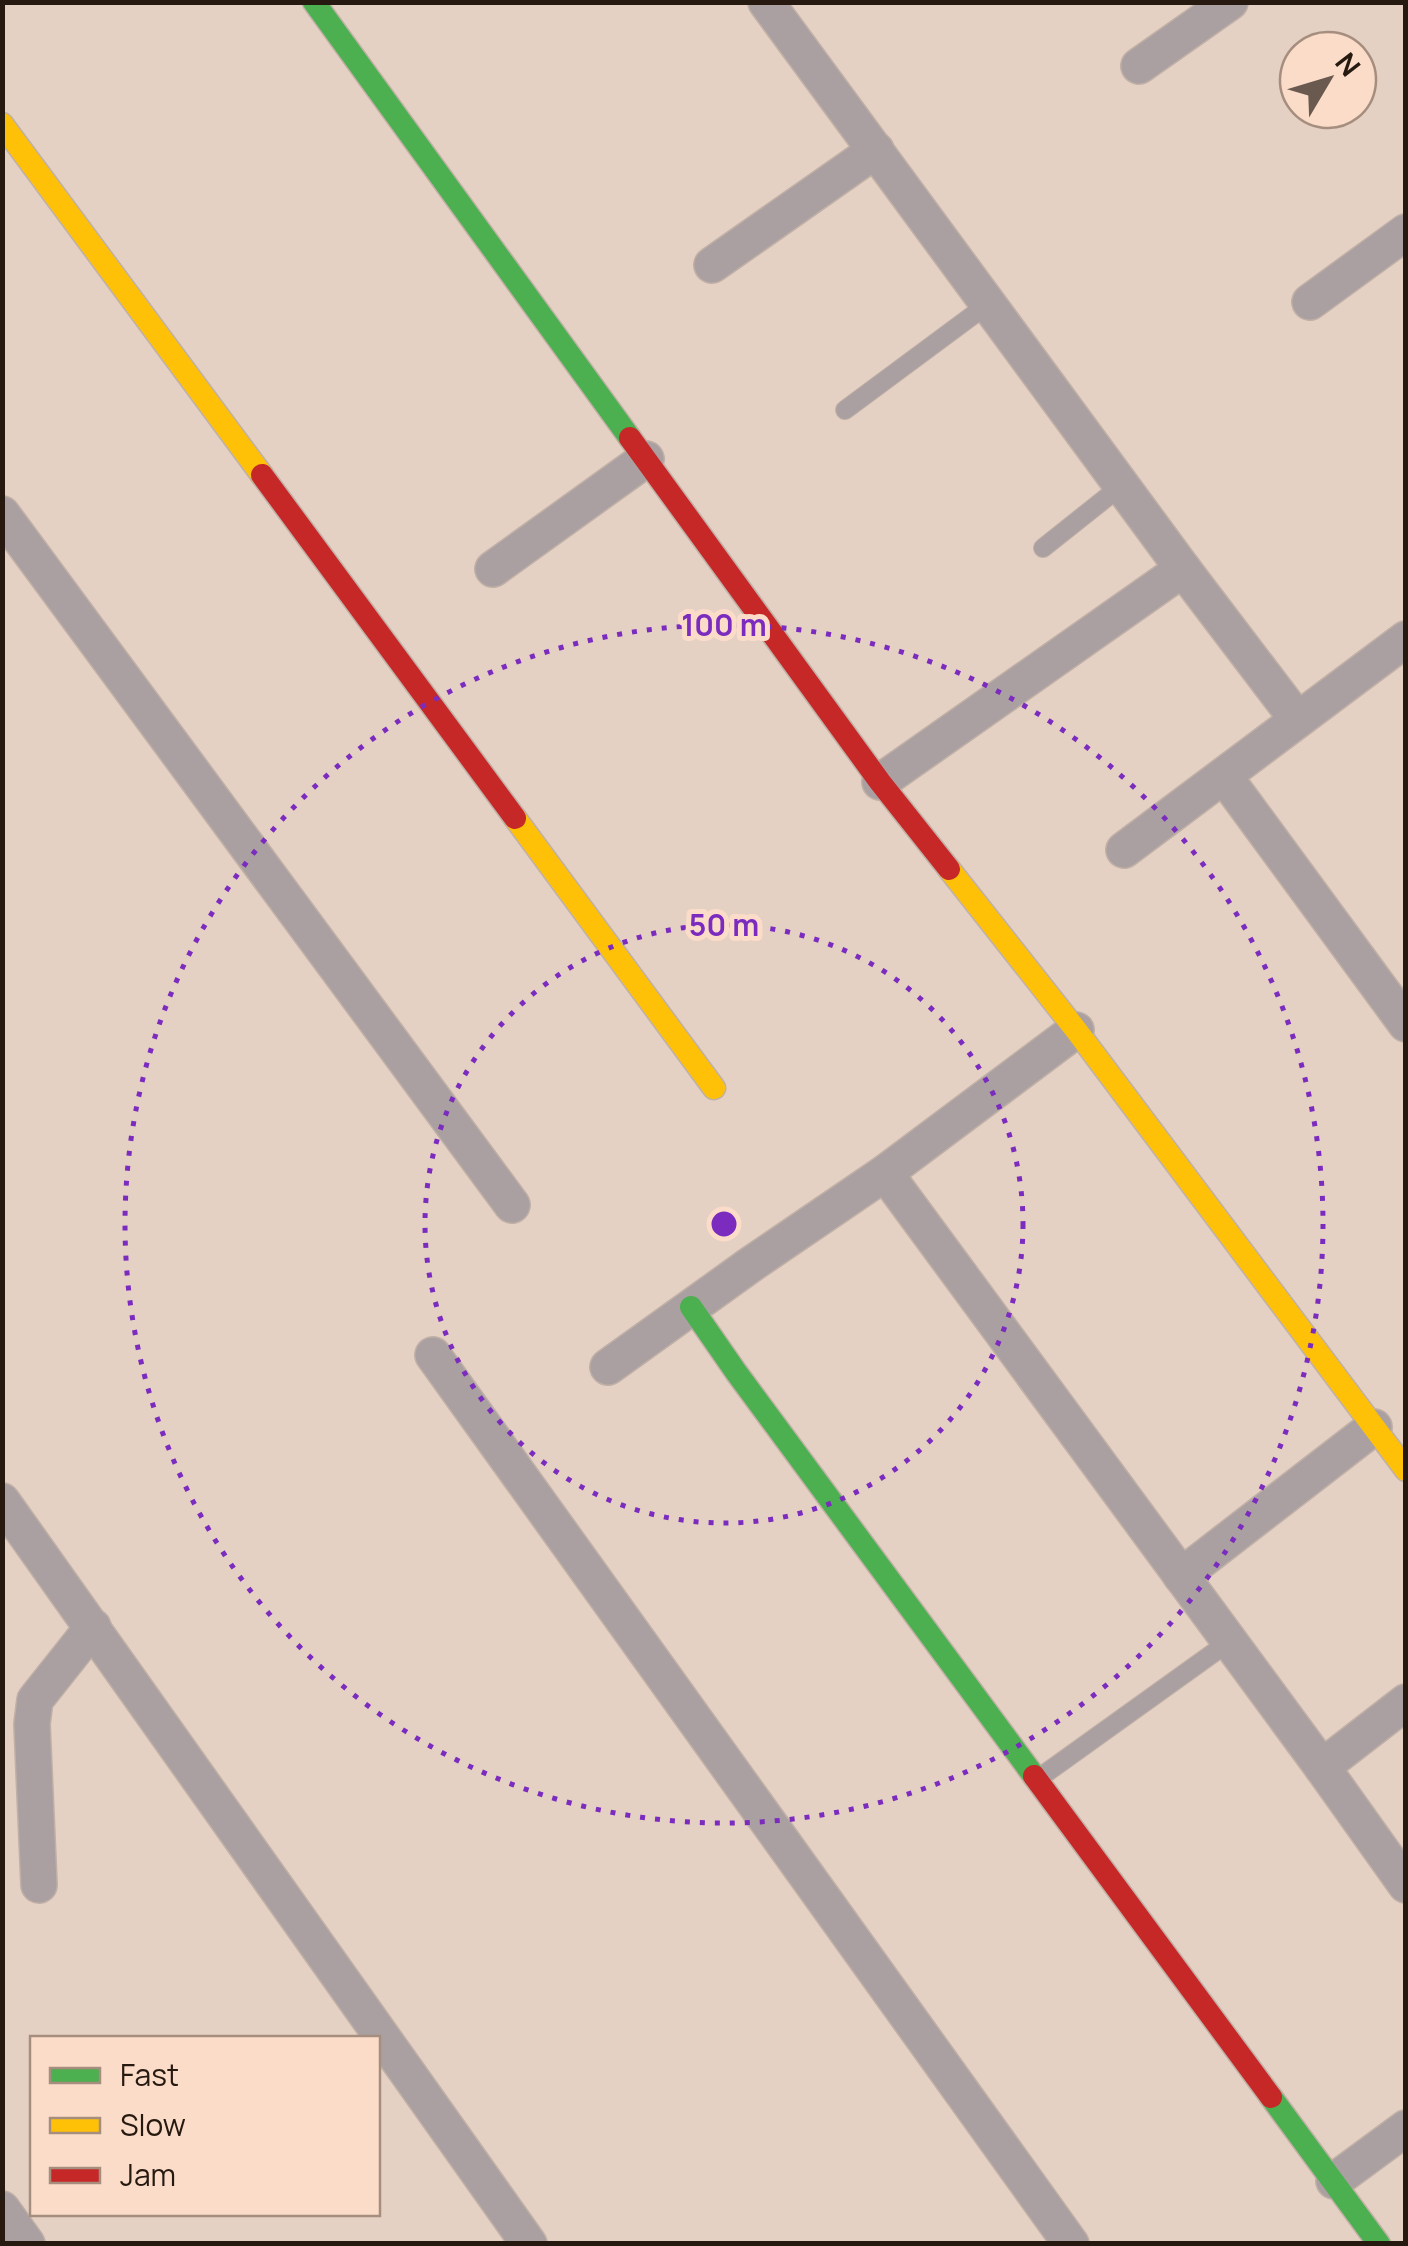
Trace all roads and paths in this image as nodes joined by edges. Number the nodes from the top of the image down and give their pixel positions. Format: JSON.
{"nodes":[{"id":1,"x":314,"y":2,"type":"edge"},
{"id":2,"x":766,"y":2,"type":"edge"},
{"id":3,"x":1230,"y":2,"type":"edge"},
{"id":4,"x":1139,"y":66,"type":"dead end"},
{"id":5,"x":2,"y":124,"type":"edge"},
{"id":6,"x":876,"y":150,"type":"junction"},
{"id":7,"x":1406,"y":232,"type":"edge"},
{"id":8,"x":712,"y":265,"type":"dead end"},
{"id":9,"x":1310,"y":302,"type":"dead end"},
{"id":10,"x":988,"y":304,"type":"junction"},
{"id":11,"x":845,"y":410,"type":"dead end"},
{"id":12,"x":646,"y":459,"type":"junction"},
{"id":13,"x":1122,"y":486,"type":"junction"},
{"id":14,"x":2,"y":514,"type":"edge"},
{"id":15,"x":1043,"y":548,"type":"dead end"},
{"id":16,"x":493,"y":568,"type":"dead end"},
{"id":17,"x":1183,"y":569,"type":"junction"},
{"id":18,"x":1406,"y":639,"type":"edge"},
{"id":19,"x":1297,"y":718,"type":"junction"},
{"id":20,"x":1224,"y":776,"type":"junction"},
{"id":21,"x":880,"y":782,"type":"junction"},
{"id":22,"x":1124,"y":850,"type":"dead end"},
{"id":23,"x":1406,"y":1024,"type":"edge"},
{"id":24,"x":1076,"y":1030,"type":"junction"},
{"id":25,"x":714,"y":1088,"type":"dead end"},
{"id":26,"x":885,"y":1172,"type":"junction"},
{"id":27,"x":512,"y":1205,"type":"dead end"},
{"id":28,"x":691,"y":1307,"type":"junction"},
{"id":29,"x":434,"y":1355,"type":"dead end"},
{"id":30,"x":608,"y":1367,"type":"dead end"},
{"id":31,"x":1374,"y":1427,"type":"junction"},
{"id":32,"x":1406,"y":1470,"type":"edge"},
{"id":33,"x":2,"y":1501,"type":"edge"},
{"id":34,"x":1181,"y":1576,"type":"junction"},
{"id":35,"x":93,"y":1627,"type":"junction"},
{"id":36,"x":1230,"y":1641,"type":"junction"},
{"id":37,"x":1406,"y":1702,"type":"edge"},
{"id":38,"x":1322,"y":1767,"type":"junction"},
{"id":39,"x":1037,"y":1779,"type":"junction"},
{"id":40,"x":39,"y":1885,"type":"dead end"},
{"id":41,"x":1406,"y":1886,"type":"edge"},
{"id":42,"x":1406,"y":2128,"type":"edge"},
{"id":43,"x":1334,"y":2181,"type":"junction"},
{"id":44,"x":2,"y":2208,"type":"edge"},
{"id":45,"x":28,"y":2244,"type":"edge"},
{"id":46,"x":528,"y":2244,"type":"edge"},
{"id":47,"x":1071,"y":2244,"type":"edge"},
{"id":48,"x":1379,"y":2244,"type":"edge"}],
"edges":[{"from":1,"to":12,"type":"street"},
{"from":2,"to":6,"type":"street"},
{"from":3,"to":4,"type":"street"},
{"from":5,"to":25,"type":"street"},
{"from":6,"to":8,"type":"street"},
{"from":6,"to":10,"type":"street"},
{"from":7,"to":9,"type":"street"},
{"from":10,"to":11,"type":"lane"},
{"from":10,"to":13,"type":"street"},
{"from":12,"to":16,"type":"street"},
{"from":12,"to":21,"type":"street"},
{"from":13,"to":15,"type":"lane"},
{"from":13,"to":17,"type":"street"},
{"from":14,"to":27,"type":"street"},
{"from":17,"to":19,"type":"street"},
{"from":17,"to":21,"type":"street"},
{"from":18,"to":19,"type":"street"},
{"from":19,"to":20,"type":"street"},
{"from":20,"to":22,"type":"street"},
{"from":20,"to":23,"type":"street"},
{"from":21,"to":24,"type":"street"},
{"from":24,"to":26,"type":"street"},
{"from":24,"to":31,"type":"street"},
{"from":26,"to":28,"type":"street"},
{"from":26,"to":34,"type":"street"},
{"from":28,"to":30,"type":"street"},
{"from":28,"to":39,"type":"street"},
{"from":29,"to":47,"type":"street"},
{"from":31,"to":32,"type":"street"},
{"from":31,"to":34,"type":"street"},
{"from":33,"to":35,"type":"street"},
{"from":34,"to":36,"type":"street"},
{"from":35,"to":40,"type":"street"},
{"from":35,"to":46,"type":"street"},
{"from":36,"to":38,"type":"street"},
{"from":36,"to":39,"type":"lane"},
{"from":37,"to":38,"type":"street"},
{"from":38,"to":41,"type":"street"},
{"from":39,"to":43,"type":"street"},
{"from":42,"to":43,"type":"street"},
{"from":43,"to":48,"type":"street"},
{"from":44,"to":45,"type":"street"}]}
